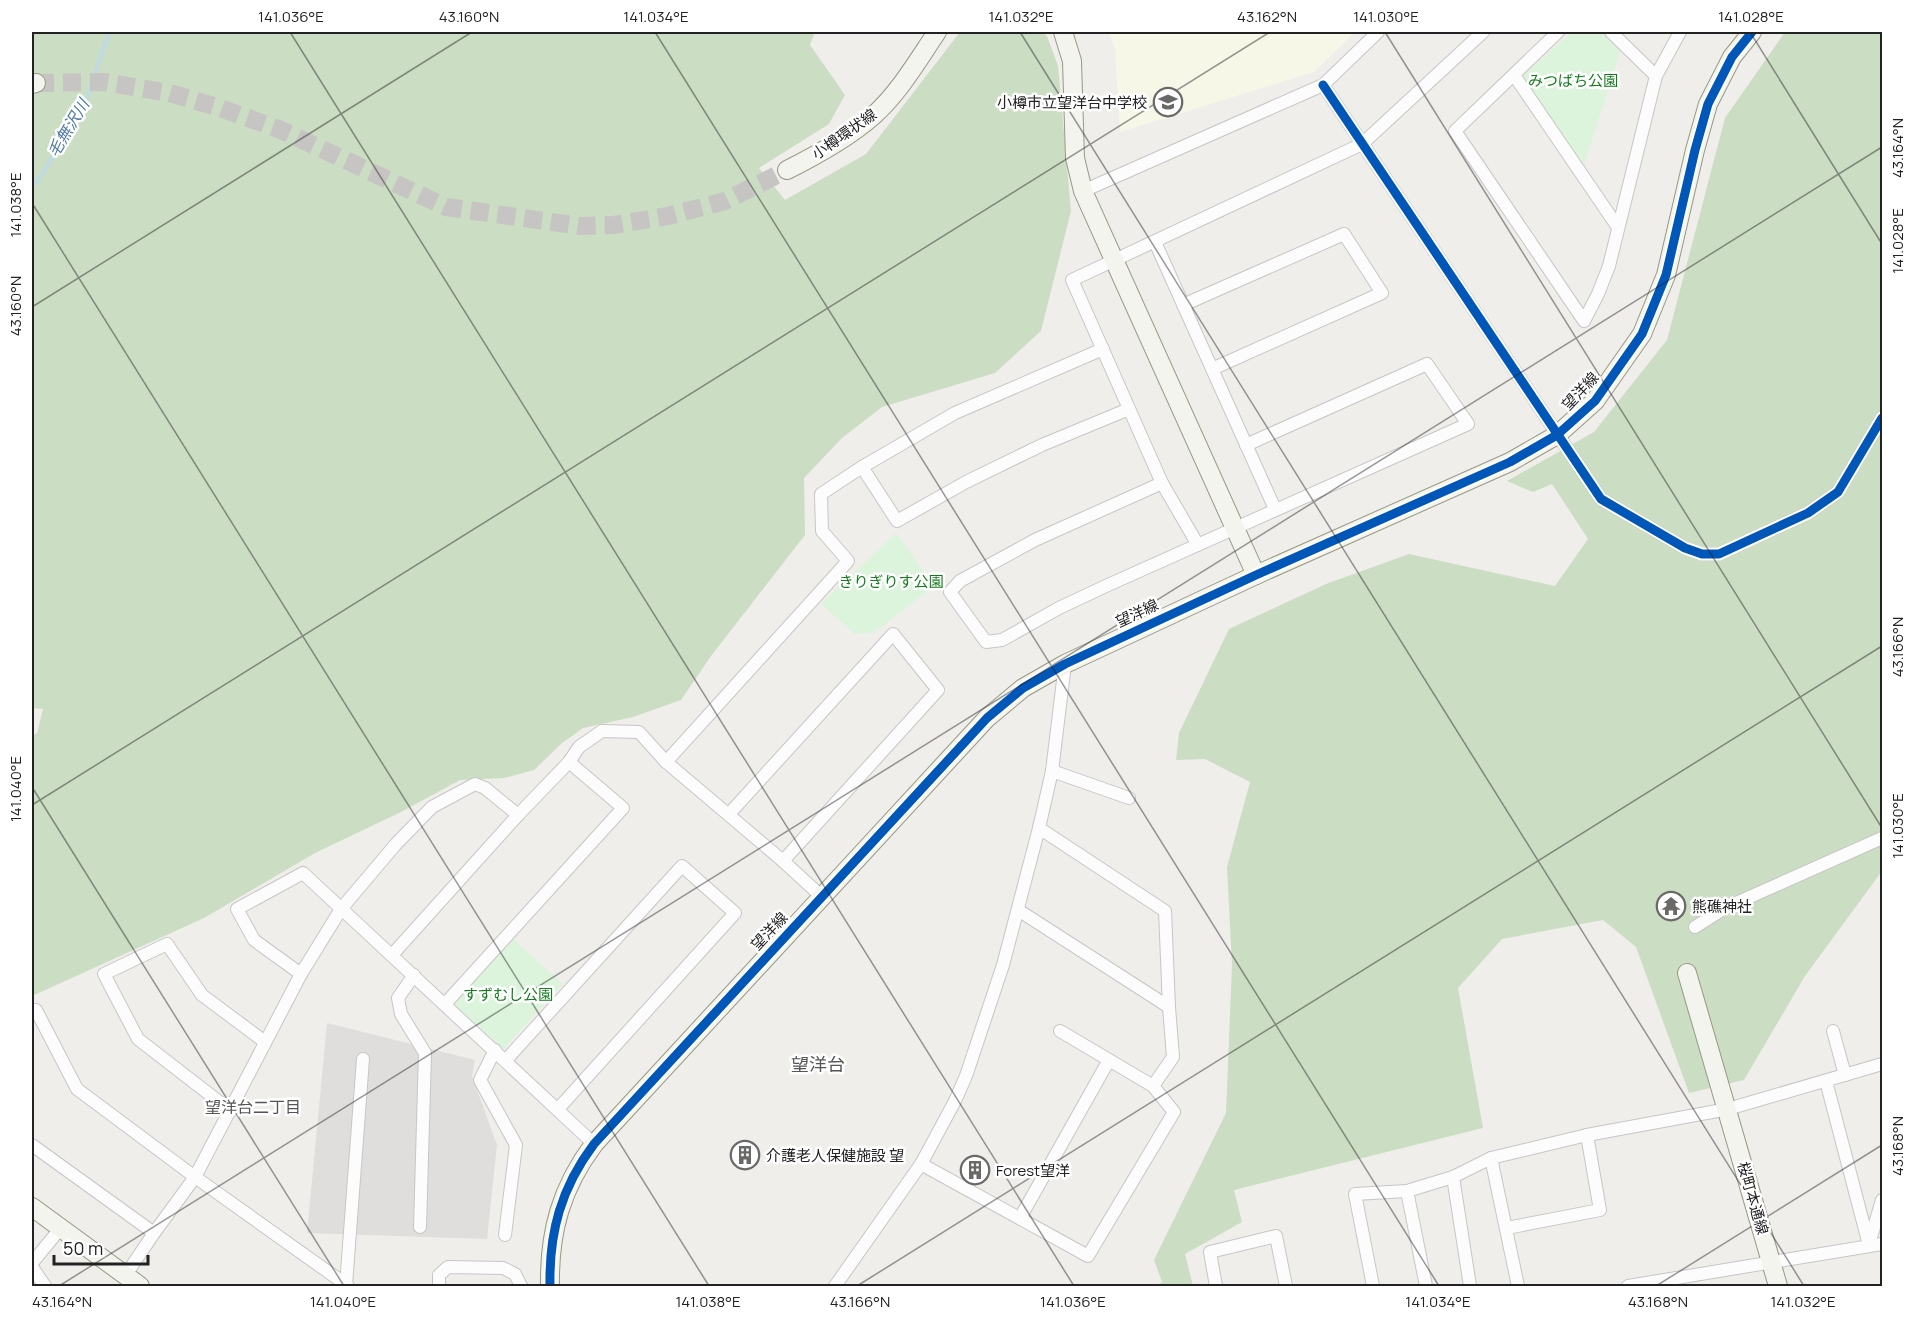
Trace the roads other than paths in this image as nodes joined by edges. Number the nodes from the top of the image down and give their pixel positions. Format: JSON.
{"nodes":[{"id":1,"x":937,"y":32,"type":"edge"},
{"id":2,"x":1063,"y":32,"type":"edge"},
{"id":3,"x":1378,"y":32,"type":"edge"},
{"id":4,"x":1483,"y":32,"type":"edge"},
{"id":5,"x":1558,"y":32,"type":"edge"},
{"id":6,"x":1611,"y":32,"type":"edge"},
{"id":7,"x":1680,"y":32,"type":"edge"},
{"id":8,"x":1752,"y":32,"type":"edge"},
{"id":9,"x":1514,"y":75,"type":"junction"},
{"id":10,"x":1656,"y":76,"type":"junction"},
{"id":11,"x":1323,"y":85,"type":"junction"},
{"id":12,"x":1362,"y":144,"type":"junction"},
{"id":13,"x":787,"y":170,"type":"tunnel mouth"},
{"id":14,"x":1083,"y":191,"type":"junction"},
{"id":15,"x":1617,"y":226,"type":"junction"},
{"id":16,"x":1155,"y":242,"type":"junction"},
{"id":17,"x":1114,"y":259,"type":"junction"},
{"id":18,"x":1184,"y":305,"type":"junction"},
{"id":19,"x":1103,"y":349,"type":"junction"},
{"id":20,"x":1212,"y":369,"type":"junction"},
{"id":21,"x":1129,"y":408,"type":"junction"},
{"id":22,"x":1882,"y":418,"type":"edge"},
{"id":23,"x":1557,"y":435,"type":"junction"},
{"id":24,"x":1245,"y":445,"type":"junction"},
{"id":25,"x":862,"y":467,"type":"junction"},
{"id":26,"x":1162,"y":483,"type":"junction"},
{"id":27,"x":1275,"y":509,"type":"junction"},
{"id":28,"x":1235,"y":527,"type":"junction"},
{"id":29,"x":1198,"y":545,"type":"junction"},
{"id":30,"x":1256,"y":575,"type":"junction"},
{"id":31,"x":1065,"y":664,"type":"junction"},
{"id":32,"x":569,"y":762,"type":"junction"},
{"id":33,"x":666,"y":762,"type":"junction"},
{"id":34,"x":1052,"y":771,"type":"junction"},
{"id":35,"x":1129,"y":798,"type":"dead end"},
{"id":36,"x":729,"y":814,"type":"junction"},
{"id":37,"x":518,"y":815,"type":"junction"},
{"id":38,"x":1039,"y":828,"type":"junction"},
{"id":39,"x":1882,"y":838,"type":"edge"},
{"id":40,"x":783,"y":861,"type":"junction"},
{"id":41,"x":821,"y":897,"type":"junction"},
{"id":42,"x":341,"y":909,"type":"junction"},
{"id":43,"x":1018,"y":910,"type":"junction"},
{"id":44,"x":1695,"y":927,"type":"dead end"},
{"id":45,"x":392,"y":956,"type":"junction"},
{"id":46,"x":1687,"y":973,"type":"dead end"},
{"id":47,"x":301,"y":974,"type":"junction"},
{"id":48,"x":414,"y":975,"type":"junction"},
{"id":49,"x":445,"y":1004,"type":"junction"},
{"id":50,"x":1168,"y":1007,"type":"junction"},
{"id":51,"x":32,"y":1013,"type":"edge"},
{"id":52,"x":1060,"y":1031,"type":"dead end"},
{"id":53,"x":1833,"y":1031,"type":"dead end"},
{"id":54,"x":266,"y":1042,"type":"junction"},
{"id":55,"x":495,"y":1050,"type":"junction"},
{"id":56,"x":363,"y":1059,"type":"dead end"},
{"id":57,"x":506,"y":1060,"type":"junction"},
{"id":58,"x":1109,"y":1060,"type":"junction"},
{"id":59,"x":1882,"y":1065,"type":"edge"},
{"id":60,"x":1845,"y":1076,"type":"junction"},
{"id":61,"x":1826,"y":1081,"type":"junction"},
{"id":62,"x":1153,"y":1086,"type":"junction"},
{"id":63,"x":558,"y":1109,"type":"junction"},
{"id":64,"x":1728,"y":1109,"type":"junction"},
{"id":65,"x":231,"y":1111,"type":"junction"},
{"id":66,"x":1587,"y":1135,"type":"junction"},
{"id":67,"x":594,"y":1144,"type":"junction"},
{"id":68,"x":32,"y":1145,"type":"edge"},
{"id":69,"x":1491,"y":1158,"type":"junction"},
{"id":70,"x":921,"y":1164,"type":"junction"},
{"id":71,"x":1453,"y":1176,"type":"junction"},
{"id":72,"x":195,"y":1177,"type":"junction"},
{"id":73,"x":1407,"y":1191,"type":"junction"},
{"id":74,"x":1882,"y":1200,"type":"edge"},
{"id":75,"x":32,"y":1207,"type":"edge"},
{"id":76,"x":1020,"y":1218,"type":"junction"},
{"id":77,"x":420,"y":1227,"type":"dead end"},
{"id":78,"x":1507,"y":1228,"type":"junction"},
{"id":79,"x":60,"y":1229,"type":"junction"},
{"id":80,"x":154,"y":1233,"type":"junction"},
{"id":81,"x":505,"y":1235,"type":"dead end"},
{"id":82,"x":1882,"y":1244,"type":"edge"},
{"id":83,"x":1869,"y":1245,"type":"junction"},
{"id":84,"x":1771,"y":1261,"type":"junction"},
{"id":85,"x":32,"y":1265,"type":"edge"},
{"id":86,"x":133,"y":1281,"type":"edge"},
{"id":87,"x":347,"y":1286,"type":"edge"},
{"id":88,"x":1630,"y":1286,"type":"edge"},
{"id":89,"x":45,"y":1287,"type":"edge"},
{"id":90,"x":439,"y":1287,"type":"edge"},
{"id":91,"x":522,"y":1287,"type":"edge"},
{"id":92,"x":550,"y":1287,"type":"edge"},
{"id":93,"x":835,"y":1287,"type":"edge"},
{"id":94,"x":1216,"y":1287,"type":"edge"},
{"id":95,"x":1286,"y":1287,"type":"edge"},
{"id":96,"x":1373,"y":1287,"type":"edge"},
{"id":97,"x":1426,"y":1287,"type":"edge"},
{"id":98,"x":1470,"y":1287,"type":"edge"},
{"id":99,"x":1518,"y":1287,"type":"edge"},
{"id":100,"x":1778,"y":1287,"type":"edge"}],
"edges":[{"from":1,"to":13,"type":"street","name":"小樽環状線"},
{"from":2,"to":14,"type":"street"},
{"from":3,"to":11,"type":"street"},
{"from":4,"to":12,"type":"street"},
{"from":5,"to":9,"type":"street"},
{"from":6,"to":10,"type":"street"},
{"from":7,"to":10,"type":"street"},
{"from":8,"to":23,"type":"street","name":"望洋線"},
{"from":9,"to":15,"type":"street"},
{"from":9,"to":15,"type":"street"},
{"from":10,"to":15,"type":"street"},
{"from":11,"to":12,"type":"street"},
{"from":11,"to":14,"type":"street"},
{"from":12,"to":16,"type":"street"},
{"from":12,"to":23,"type":"street"},
{"from":14,"to":17,"type":"street"},
{"from":16,"to":17,"type":"street"},
{"from":16,"to":18,"type":"street"},
{"from":17,"to":19,"type":"street"},
{"from":17,"to":28,"type":"street"},
{"from":18,"to":20,"type":"street"},
{"from":18,"to":20,"type":"street"},
{"from":19,"to":21,"type":"street"},
{"from":19,"to":25,"type":"street"},
{"from":20,"to":24,"type":"street"},
{"from":21,"to":25,"type":"street"},
{"from":21,"to":26,"type":"street"},
{"from":22,"to":23,"type":"street"},
{"from":23,"to":30,"type":"street","name":"望洋線"},
{"from":24,"to":27,"type":"street"},
{"from":24,"to":27,"type":"street"},
{"from":25,"to":33,"type":"street"},
{"from":26,"to":29,"type":"street"},
{"from":26,"to":29,"type":"street"},
{"from":27,"to":28,"type":"street"},
{"from":28,"to":29,"type":"street"},
{"from":28,"to":30,"type":"street"},
{"from":30,"to":31,"type":"street","name":"望洋線"},
{"from":31,"to":34,"type":"street"},
{"from":31,"to":41,"type":"street","name":"望洋線"},
{"from":32,"to":33,"type":"street"},
{"from":32,"to":37,"type":"street"},
{"from":32,"to":49,"type":"street"},
{"from":33,"to":36,"type":"street"},
{"from":34,"to":35,"type":"street"},
{"from":34,"to":38,"type":"street"},
{"from":36,"to":40,"type":"street"},
{"from":36,"to":40,"type":"street"},
{"from":37,"to":42,"type":"street"},
{"from":37,"to":45,"type":"street"},
{"from":38,"to":43,"type":"street"},
{"from":38,"to":50,"type":"street"},
{"from":39,"to":44,"type":"street"},
{"from":40,"to":41,"type":"street"},
{"from":41,"to":67,"type":"street","name":"望洋線"},
{"from":42,"to":45,"type":"street"},
{"from":42,"to":47,"type":"street"},
{"from":42,"to":47,"type":"street"},
{"from":43,"to":50,"type":"street"},
{"from":43,"to":70,"type":"street"},
{"from":45,"to":48,"type":"street"},
{"from":46,"to":64,"type":"street","name":"桜町本通線"},
{"from":47,"to":54,"type":"street"},
{"from":48,"to":49,"type":"street"},
{"from":48,"to":77,"type":"street"},
{"from":49,"to":55,"type":"street"},
{"from":50,"to":62,"type":"street"},
{"from":51,"to":72,"type":"street"},
{"from":52,"to":58,"type":"street"},
{"from":53,"to":60,"type":"street"},
{"from":54,"to":65,"type":"street"},
{"from":54,"to":65,"type":"street"},
{"from":55,"to":57,"type":"street"},
{"from":55,"to":81,"type":"street"},
{"from":56,"to":87,"type":"street"},
{"from":57,"to":63,"type":"street"},
{"from":57,"to":63,"type":"street"},
{"from":58,"to":62,"type":"street"},
{"from":58,"to":76,"type":"street"},
{"from":59,"to":60,"type":"street"},
{"from":60,"to":61,"type":"street"},
{"from":61,"to":64,"type":"street"},
{"from":61,"to":83,"type":"street"},
{"from":62,"to":76,"type":"street"},
{"from":63,"to":67,"type":"street"},
{"from":64,"to":66,"type":"street"},
{"from":64,"to":84,"type":"street","name":"桜町本通線"},
{"from":65,"to":72,"type":"street"},
{"from":66,"to":69,"type":"street"},
{"from":66,"to":78,"type":"street"},
{"from":67,"to":92,"type":"street","name":"望洋線"},
{"from":68,"to":80,"type":"street"},
{"from":69,"to":71,"type":"street"},
{"from":69,"to":78,"type":"street"},
{"from":70,"to":76,"type":"street"},
{"from":70,"to":93,"type":"street"},
{"from":71,"to":73,"type":"street"},
{"from":71,"to":98,"type":"street"},
{"from":72,"to":80,"type":"street"},
{"from":72,"to":87,"type":"street"},
{"from":73,"to":96,"type":"street"},
{"from":73,"to":97,"type":"street"},
{"from":74,"to":83,"type":"street"},
{"from":75,"to":79,"type":"street"},
{"from":78,"to":99,"type":"street"},
{"from":79,"to":85,"type":"street"},
{"from":79,"to":86,"type":"street"},
{"from":80,"to":86,"type":"street"},
{"from":82,"to":83,"type":"street"},
{"from":83,"to":84,"type":"street"},
{"from":84,"to":88,"type":"street"},
{"from":84,"to":100,"type":"street","name":"桜町本通線"},
{"from":85,"to":89,"type":"street"},
{"from":90,"to":91,"type":"street"},
{"from":94,"to":95,"type":"street"}]}
